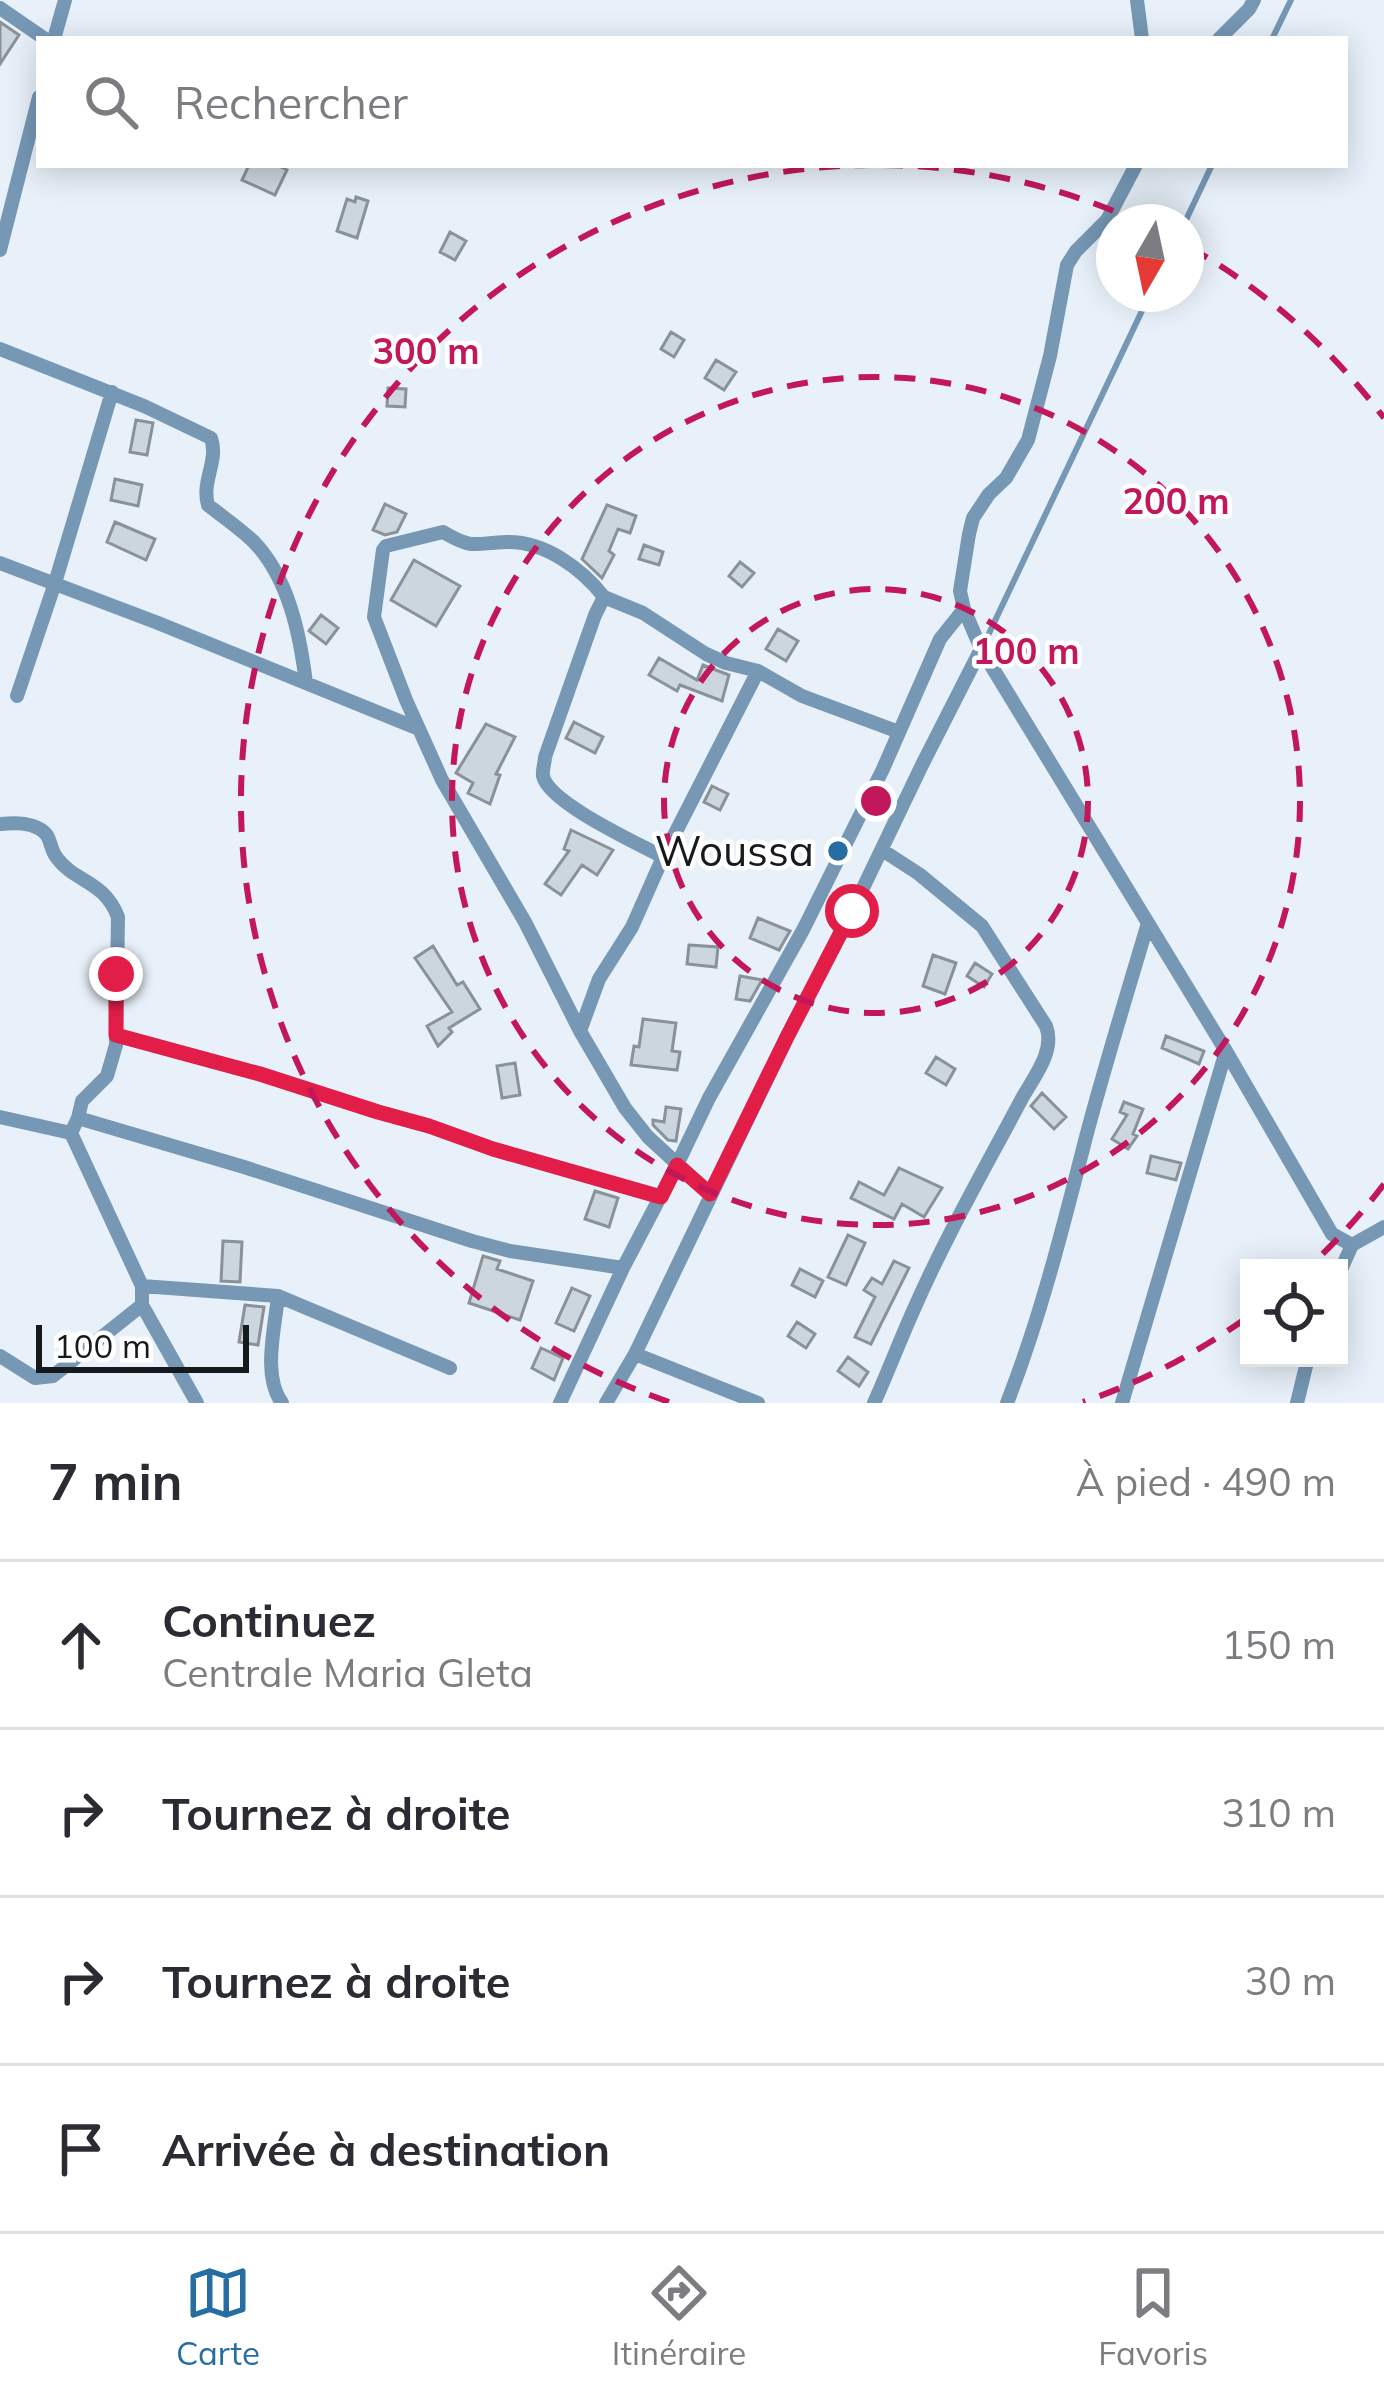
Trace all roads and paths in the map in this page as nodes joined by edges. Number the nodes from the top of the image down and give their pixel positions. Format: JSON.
{"nodes":[{"id":1,"x":65,"y":0,"type":"edge"},
{"id":2,"x":1137,"y":0,"type":"edge"},
{"id":3,"x":1254,"y":0,"type":"edge"},
{"id":4,"x":1291,"y":0,"type":"edge"},
{"id":5,"x":0,"y":8,"type":"edge"},
{"id":6,"x":41,"y":36,"type":"edge"},
{"id":7,"x":55,"y":36,"type":"edge"},
{"id":8,"x":1142,"y":36,"type":"edge"},
{"id":9,"x":1222,"y":36,"type":"edge"},
{"id":10,"x":1273,"y":36,"type":"edge"},
{"id":11,"x":36,"y":109,"type":"edge"},
{"id":12,"x":1134,"y":168,"type":"edge"},
{"id":13,"x":1211,"y":168,"type":"edge"},
{"id":14,"x":1194,"y":204,"type":"edge"},
{"id":15,"x":0,"y":250,"type":"edge"},
{"id":16,"x":1141,"y":312,"type":"edge"},
{"id":17,"x":0,"y":349,"type":"edge"},
{"id":18,"x":112,"y":392,"type":"junction"},
{"id":19,"x":0,"y":563,"type":"edge"},
{"id":20,"x":55,"y":584,"type":"junction"},
{"id":21,"x":604,"y":597,"type":"junction"},
{"id":22,"x":964,"y":609,"type":"junction"},
{"id":23,"x":981,"y":649,"type":"junction"},
{"id":24,"x":758,"y":670,"type":"junction"},
{"id":25,"x":306,"y":683,"type":"junction"},
{"id":26,"x":16,"y":696,"type":"dead end"},
{"id":27,"x":419,"y":729,"type":"junction"},
{"id":28,"x":899,"y":732,"type":"junction"},
{"id":29,"x":0,"y":824,"type":"edge"},
{"id":30,"x":882,"y":850,"type":"junction"},
{"id":31,"x":663,"y":857,"type":"junction"},
{"id":32,"x":1148,"y":923,"type":"junction"},
{"id":33,"x":580,"y":1030,"type":"junction"},
{"id":34,"x":116,"y":1035,"type":"junction"},
{"id":35,"x":1226,"y":1051,"type":"junction"},
{"id":36,"x":0,"y":1117,"type":"edge"},
{"id":37,"x":79,"y":1118,"type":"junction"},
{"id":38,"x":70,"y":1133,"type":"junction"},
{"id":39,"x":677,"y":1165,"type":"junction"},
{"id":40,"x":710,"y":1194,"type":"junction"},
{"id":41,"x":661,"y":1197,"type":"junction"},
{"id":42,"x":1384,"y":1227,"type":"edge"},
{"id":43,"x":1352,"y":1245,"type":"junction"},
{"id":44,"x":1346,"y":1259,"type":"edge"},
{"id":45,"x":623,"y":1268,"type":"junction"},
{"id":46,"x":142,"y":1286,"type":"junction"},
{"id":47,"x":278,"y":1296,"type":"junction"},
{"id":48,"x":142,"y":1305,"type":"junction"},
{"id":49,"x":635,"y":1354,"type":"junction"},
{"id":50,"x":0,"y":1356,"type":"edge"},
{"id":51,"x":1306,"y":1367,"type":"edge"},
{"id":52,"x":450,"y":1368,"type":"dead end"},
{"id":53,"x":746,"y":1401,"type":"edge"},
{"id":54,"x":197,"y":1403,"type":"edge"},
{"id":55,"x":282,"y":1403,"type":"edge"},
{"id":56,"x":560,"y":1403,"type":"edge"},
{"id":57,"x":606,"y":1403,"type":"edge"},
{"id":58,"x":874,"y":1403,"type":"edge"},
{"id":59,"x":1007,"y":1403,"type":"edge"},
{"id":60,"x":1122,"y":1403,"type":"edge"},
{"id":61,"x":1297,"y":1403,"type":"edge"}],
"edges":[{"from":1,"to":7,"type":"street"},
{"from":2,"to":8,"type":"street"},
{"from":3,"to":9,"type":"street"},
{"from":4,"to":10,"type":"lane"},
{"from":5,"to":6,"type":"street"},
{"from":11,"to":15,"type":"street"},
{"from":12,"to":22,"type":"street"},
{"from":13,"to":14,"type":"lane"},
{"from":16,"to":23,"type":"lane"},
{"from":17,"to":18,"type":"street"},
{"from":18,"to":20,"type":"street"},
{"from":18,"to":25,"type":"street"},
{"from":19,"to":20,"type":"street"},
{"from":20,"to":25,"type":"street"},
{"from":20,"to":26,"type":"street"},
{"from":21,"to":24,"type":"street"},
{"from":21,"to":27,"type":"street"},
{"from":21,"to":31,"type":"street"},
{"from":22,"to":23,"type":"street"},
{"from":22,"to":28,"type":"street"},
{"from":23,"to":30,"type":"street"},
{"from":23,"to":32,"type":"street"},
{"from":24,"to":28,"type":"street"},
{"from":24,"to":31,"type":"street"},
{"from":25,"to":27,"type":"street"},
{"from":27,"to":33,"type":"street"},
{"from":28,"to":39,"type":"street"},
{"from":29,"to":34,"type":"street"},
{"from":30,"to":40,"type":"street"},
{"from":30,"to":58,"type":"street"},
{"from":31,"to":33,"type":"street"},
{"from":32,"to":35,"type":"street"},
{"from":32,"to":59,"type":"street"},
{"from":33,"to":39,"type":"street"},
{"from":34,"to":37,"type":"street"},
{"from":34,"to":41,"type":"street"},
{"from":35,"to":43,"type":"street"},
{"from":35,"to":60,"type":"street"},
{"from":36,"to":38,"type":"street"},
{"from":37,"to":38,"type":"street"},
{"from":37,"to":45,"type":"street"},
{"from":38,"to":46,"type":"street"},
{"from":39,"to":40,"type":"street"},
{"from":39,"to":41,"type":"street"},
{"from":40,"to":49,"type":"street"},
{"from":41,"to":45,"type":"street"},
{"from":42,"to":43,"type":"street"},
{"from":43,"to":44,"type":"street"},
{"from":45,"to":56,"type":"street"},
{"from":46,"to":47,"type":"street"},
{"from":46,"to":48,"type":"street"},
{"from":47,"to":52,"type":"street"},
{"from":47,"to":55,"type":"street"},
{"from":48,"to":50,"type":"street"},
{"from":48,"to":54,"type":"street"},
{"from":49,"to":53,"type":"street"},
{"from":49,"to":57,"type":"street"},
{"from":51,"to":61,"type":"street"}]}
